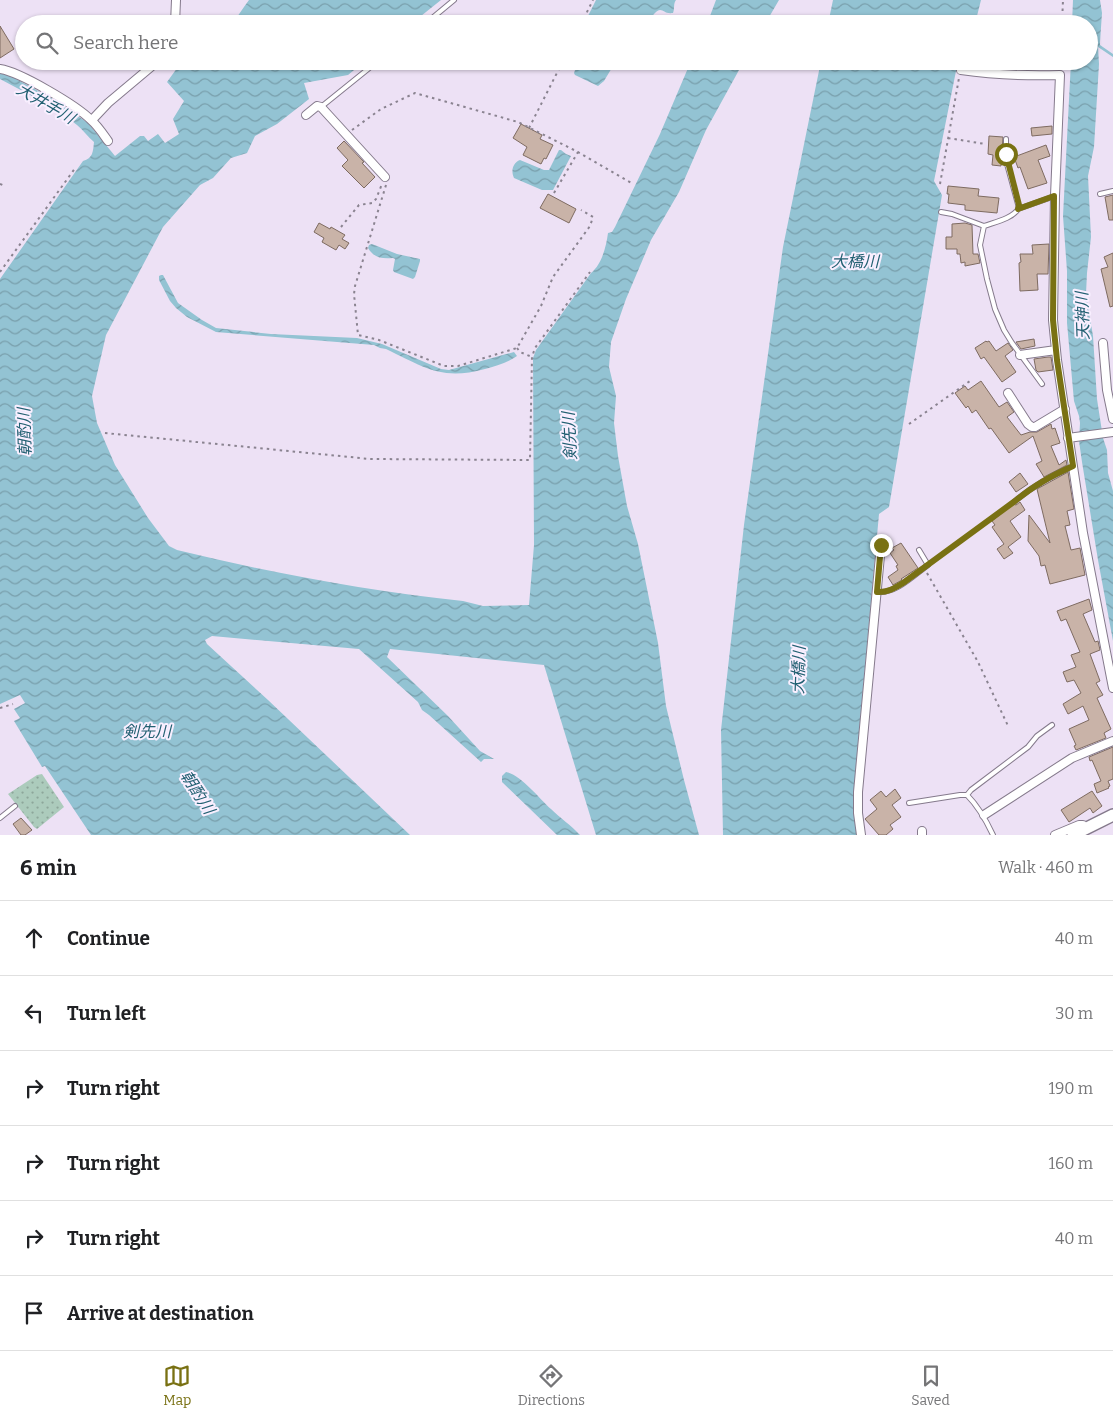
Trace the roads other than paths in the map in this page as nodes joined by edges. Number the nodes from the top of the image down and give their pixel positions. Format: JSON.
{"nodes":[{"id":1,"x":176,"y":0,"type":"edge"},
{"id":2,"x":454,"y":0,"type":"edge"},
{"id":3,"x":175,"y":15,"type":"edge"},
{"id":4,"x":436,"y":15,"type":"edge"},
{"id":5,"x":0,"y":70,"type":"edge"},
{"id":6,"x":146,"y":70,"type":"edge"},
{"id":7,"x":367,"y":70,"type":"edge"},
{"id":8,"x":961,"y":70,"type":"road end"},
{"id":9,"x":321,"y":107,"type":"junction"},
{"id":10,"x":306,"y":115,"type":"dead end"},
{"id":11,"x":92,"y":120,"type":"junction"},
{"id":12,"x":1006,"y":139,"type":"dead end"},
{"id":13,"x":108,"y":141,"type":"dead end"},
{"id":14,"x":386,"y":180,"type":"road end"},
{"id":15,"x":1113,"y":191,"type":"edge"},
{"id":16,"x":1100,"y":194,"type":"dead end"},
{"id":17,"x":1054,"y":196,"type":"junction"},
{"id":18,"x":1018,"y":209,"type":"junction"},
{"id":19,"x":941,"y":212,"type":"dead end"},
{"id":20,"x":984,"y":226,"type":"junction"},
{"id":21,"x":1103,"y":343,"type":"dead end"},
{"id":22,"x":1056,"y":350,"type":"junction"},
{"id":23,"x":1020,"y":355,"type":"junction"},
{"id":24,"x":1042,"y":384,"type":"dead end"},
{"id":25,"x":1008,"y":393,"type":"dead end"},
{"id":26,"x":1065,"y":409,"type":"junction"},
{"id":27,"x":1113,"y":419,"type":"edge"},
{"id":28,"x":1113,"y":432,"type":"edge"},
{"id":29,"x":1069,"y":438,"type":"junction"},
{"id":30,"x":1073,"y":466,"type":"junction"},
{"id":31,"x":1015,"y":501,"type":"road end"},
{"id":32,"x":881,"y":545,"type":"dead end"},
{"id":33,"x":919,"y":550,"type":"dead end"},
{"id":34,"x":877,"y":592,"type":"junction"},
{"id":35,"x":1113,"y":688,"type":"edge"},
{"id":36,"x":1052,"y":725,"type":"dead end"},
{"id":37,"x":1113,"y":741,"type":"edge"},
{"id":38,"x":967,"y":795,"type":"junction"},
{"id":39,"x":909,"y":802,"type":"dead end"},
{"id":40,"x":15,"y":806,"type":"dead end"},
{"id":41,"x":984,"y":815,"type":"junction"},
{"id":42,"x":1113,"y":815,"type":"edge"},
{"id":43,"x":0,"y":818,"type":"edge"},
{"id":44,"x":1085,"y":829,"type":"junction"},
{"id":45,"x":861,"y":835,"type":"edge"},
{"id":46,"x":993,"y":835,"type":"edge"},
{"id":47,"x":1055,"y":835,"type":"edge"},
{"id":48,"x":1073,"y":835,"type":"edge"}],
"edges":[{"from":1,"to":3,"type":"street"},
{"from":2,"to":4,"type":"lane"},
{"from":5,"to":11,"type":"street"},
{"from":6,"to":11,"type":"street"},
{"from":7,"to":9,"type":"lane"},
{"from":8,"to":17,"type":"street"},
{"from":9,"to":10,"type":"street"},
{"from":9,"to":14,"type":"street"},
{"from":11,"to":13,"type":"street"},
{"from":12,"to":18,"type":"lane"},
{"from":15,"to":16,"type":"lane"},
{"from":17,"to":18,"type":"lane"},
{"from":17,"to":22,"type":"street"},
{"from":18,"to":20,"type":"lane"},
{"from":19,"to":20,"type":"lane"},
{"from":20,"to":23,"type":"lane"},
{"from":21,"to":27,"type":"street"},
{"from":22,"to":23,"type":"street"},
{"from":22,"to":26,"type":"street"},
{"from":23,"to":24,"type":"lane"},
{"from":25,"to":26,"type":"street"},
{"from":26,"to":29,"type":"street"},
{"from":28,"to":29,"type":"street"},
{"from":29,"to":30,"type":"street"},
{"from":30,"to":31,"type":"lane"},
{"from":30,"to":35,"type":"street"},
{"from":32,"to":34,"type":"street"},
{"from":33,"to":34,"type":"lane"},
{"from":34,"to":45,"type":"street"},
{"from":36,"to":38,"type":"lane"},
{"from":37,"to":41,"type":"street"},
{"from":38,"to":39,"type":"lane"},
{"from":38,"to":41,"type":"lane"},
{"from":40,"to":43,"type":"lane"},
{"from":41,"to":46,"type":"lane"},
{"from":42,"to":44,"type":"street"},
{"from":44,"to":47,"type":"street"},
{"from":44,"to":48,"type":"street"}]}
